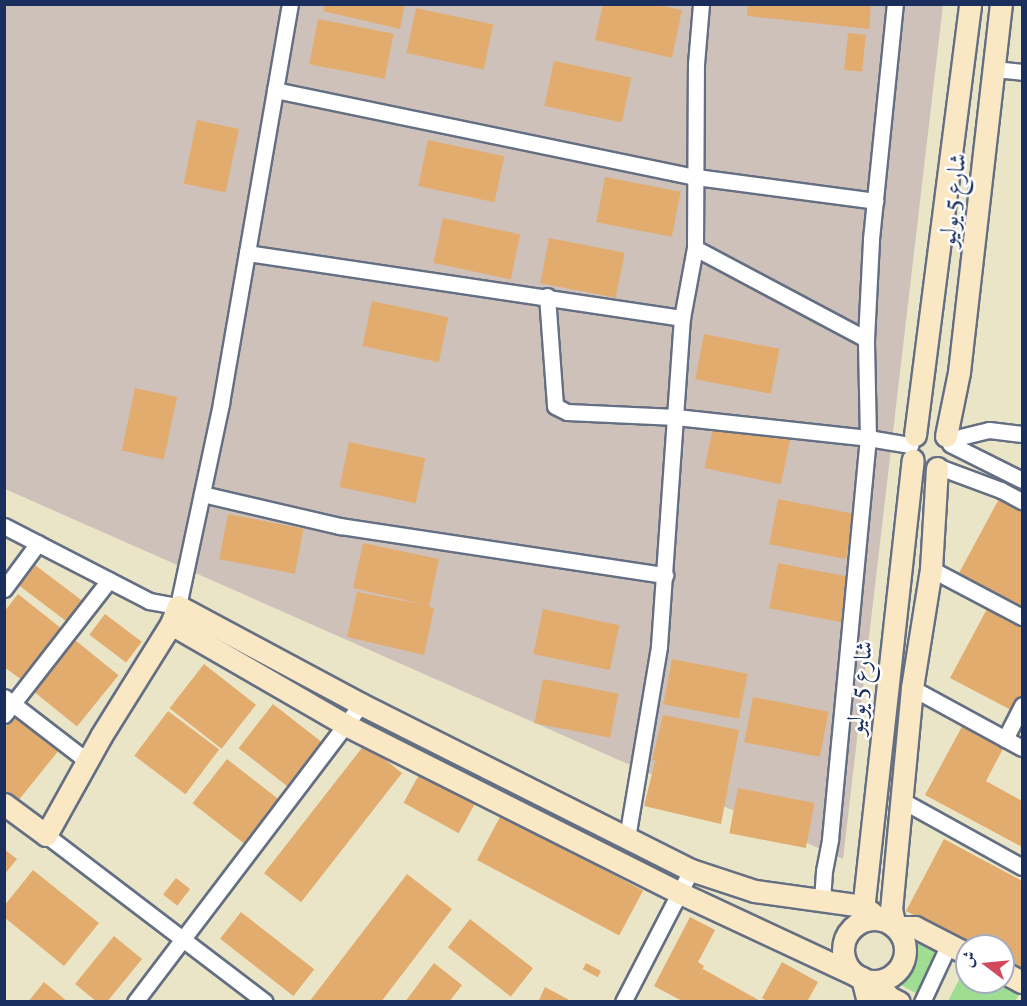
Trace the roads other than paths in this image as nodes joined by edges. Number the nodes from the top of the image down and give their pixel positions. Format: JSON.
{"nodes":[{"id":1,"x":290,"y":4,"type":"edge"},
{"id":2,"x":701,"y":4,"type":"edge"},
{"id":3,"x":895,"y":4,"type":"edge"},
{"id":4,"x":970,"y":4,"type":"edge"},
{"id":5,"x":1000,"y":4,"type":"edge"},
{"id":6,"x":995,"y":69,"type":"junction"},
{"id":7,"x":1022,"y":71,"type":"edge"},
{"id":8,"x":275,"y":90,"type":"junction"},
{"id":9,"x":696,"y":177,"type":"junction"},
{"id":10,"x":875,"y":201,"type":"junction"},
{"id":11,"x":695,"y":248,"type":"junction"},
{"id":12,"x":247,"y":253,"type":"junction"},
{"id":13,"x":547,"y":296,"type":"junction"},
{"id":14,"x":682,"y":318,"type":"junction"},
{"id":15,"x":866,"y":339,"type":"junction"},
{"id":16,"x":676,"y":417,"type":"junction"},
{"id":17,"x":1023,"y":434,"type":"edge"},
{"id":18,"x":868,"y":438,"type":"junction"},
{"id":19,"x":948,"y":440,"type":"junction"},
{"id":20,"x":913,"y":447,"type":"junction"},
{"id":21,"x":938,"y":467,"type":"junction"},
{"id":22,"x":1023,"y":480,"type":"edge"},
{"id":23,"x":202,"y":494,"type":"junction"},
{"id":24,"x":1023,"y":501,"type":"edge"},
{"id":25,"x":4,"y":526,"type":"edge"},
{"id":26,"x":38,"y":543,"type":"junction"},
{"id":27,"x":931,"y":569,"type":"junction"},
{"id":28,"x":665,"y":575,"type":"junction"},
{"id":29,"x":109,"y":580,"type":"junction"},
{"id":30,"x":4,"y":589,"type":"edge"},
{"id":31,"x":174,"y":615,"type":"junction"},
{"id":32,"x":1023,"y":617,"type":"edge"},
{"id":33,"x":912,"y":688,"type":"junction"},
{"id":34,"x":361,"y":704,"type":"junction"},
{"id":35,"x":8,"y":705,"type":"edge"},
{"id":36,"x":1023,"y":705,"type":"edge"},
{"id":37,"x":346,"y":725,"type":"junction"},
{"id":38,"x":1005,"y":739,"type":"junction"},
{"id":39,"x":1023,"y":748,"type":"edge"},
{"id":40,"x":87,"y":761,"type":"junction"},
{"id":41,"x":903,"y":801,"type":"junction"},
{"id":42,"x":4,"y":804,"type":"edge"},
{"id":43,"x":46,"y":834,"type":"junction"},
{"id":44,"x":627,"y":838,"type":"junction"},
{"id":45,"x":1023,"y":867,"type":"edge"},
{"id":46,"x":691,"y":870,"type":"junction"},
{"id":47,"x":680,"y":893,"type":"junction"},
{"id":48,"x":822,"y":900,"type":"junction"},
{"id":49,"x":875,"y":918,"type":"junction"},
{"id":50,"x":184,"y":939,"type":"junction"},
{"id":51,"x":955,"y":947,"type":"edge"},
{"id":52,"x":955,"y":953,"type":"edge"},
{"id":53,"x":871,"y":987,"type":"edge"},
{"id":54,"x":623,"y":1001,"type":"edge"},
{"id":55,"x":135,"y":1002,"type":"edge"},
{"id":56,"x":265,"y":1002,"type":"edge"},
{"id":57,"x":868,"y":1002,"type":"edge"},
{"id":58,"x":898,"y":1002,"type":"edge"},
{"id":59,"x":922,"y":1002,"type":"edge"}],
"edges":[{"from":1,"to":8,"type":"street"},
{"from":2,"to":9,"type":"street"},
{"from":3,"to":10,"type":"street"},
{"from":4,"to":20,"type":"main road","name":"شارع 5 يوليو"},
{"from":5,"to":6,"type":"main road","name":"شارع 5 يوليو"},
{"from":6,"to":7,"type":"street"},
{"from":6,"to":19,"type":"main road","name":"شارع 5 يوليو"},
{"from":8,"to":9,"type":"street"},
{"from":8,"to":12,"type":"street"},
{"from":9,"to":10,"type":"street"},
{"from":9,"to":11,"type":"street"},
{"from":10,"to":15,"type":"street"},
{"from":11,"to":14,"type":"street"},
{"from":11,"to":15,"type":"street"},
{"from":12,"to":13,"type":"street"},
{"from":12,"to":23,"type":"street"},
{"from":13,"to":14,"type":"street"},
{"from":13,"to":16,"type":"street"},
{"from":14,"to":16,"type":"street"},
{"from":15,"to":18,"type":"street"},
{"from":16,"to":18,"type":"street"},
{"from":16,"to":28,"type":"street"},
{"from":17,"to":19,"type":"street"},
{"from":18,"to":20,"type":"street"},
{"from":18,"to":48,"type":"street"},
{"from":19,"to":20,"type":"main road"},
{"from":19,"to":21,"type":"main road"},
{"from":19,"to":22,"type":"street"},
{"from":20,"to":21,"type":"main road"},
{"from":20,"to":49,"type":"main road","name":"شارع 5 يوليو"},
{"from":21,"to":24,"type":"street"},
{"from":21,"to":27,"type":"main road","name":"شارع 5 يوليو"},
{"from":23,"to":28,"type":"street"},
{"from":23,"to":31,"type":"street"},
{"from":25,"to":26,"type":"street"},
{"from":26,"to":29,"type":"street"},
{"from":26,"to":30,"type":"street"},
{"from":27,"to":32,"type":"street"},
{"from":27,"to":33,"type":"main road","name":"شارع 5 يوليو"},
{"from":28,"to":44,"type":"street"},
{"from":29,"to":31,"type":"street"},
{"from":29,"to":35,"type":"street"},
{"from":31,"to":34,"type":"main road"},
{"from":31,"to":37,"type":"main road"},
{"from":31,"to":40,"type":"main road"},
{"from":33,"to":38,"type":"street"},
{"from":33,"to":41,"type":"main road","name":"شارع 5 يوليو"},
{"from":34,"to":37,"type":"street"},
{"from":34,"to":44,"type":"main road"},
{"from":35,"to":40,"type":"street"},
{"from":36,"to":38,"type":"street"},
{"from":37,"to":47,"type":"main road"},
{"from":37,"to":50,"type":"street"},
{"from":38,"to":39,"type":"street"},
{"from":40,"to":43,"type":"main road"},
{"from":41,"to":45,"type":"street"},
{"from":41,"to":49,"type":"main road","name":"شارع 5 يوليو"},
{"from":42,"to":43,"type":"main road"},
{"from":43,"to":50,"type":"street"},
{"from":44,"to":46,"type":"main road"},
{"from":46,"to":47,"type":"street"},
{"from":46,"to":48,"type":"main road"},
{"from":47,"to":53,"type":"main road"},
{"from":47,"to":54,"type":"street"},
{"from":48,"to":49,"type":"main road"},
{"from":49,"to":51,"type":"main road"},
{"from":49,"to":53,"type":"main road"},
{"from":49,"to":53,"type":"main road"},
{"from":50,"to":55,"type":"street"},
{"from":50,"to":56,"type":"street"},
{"from":52,"to":59,"type":"street"},
{"from":53,"to":57,"type":"main road"},
{"from":53,"to":58,"type":"main road"}]}
